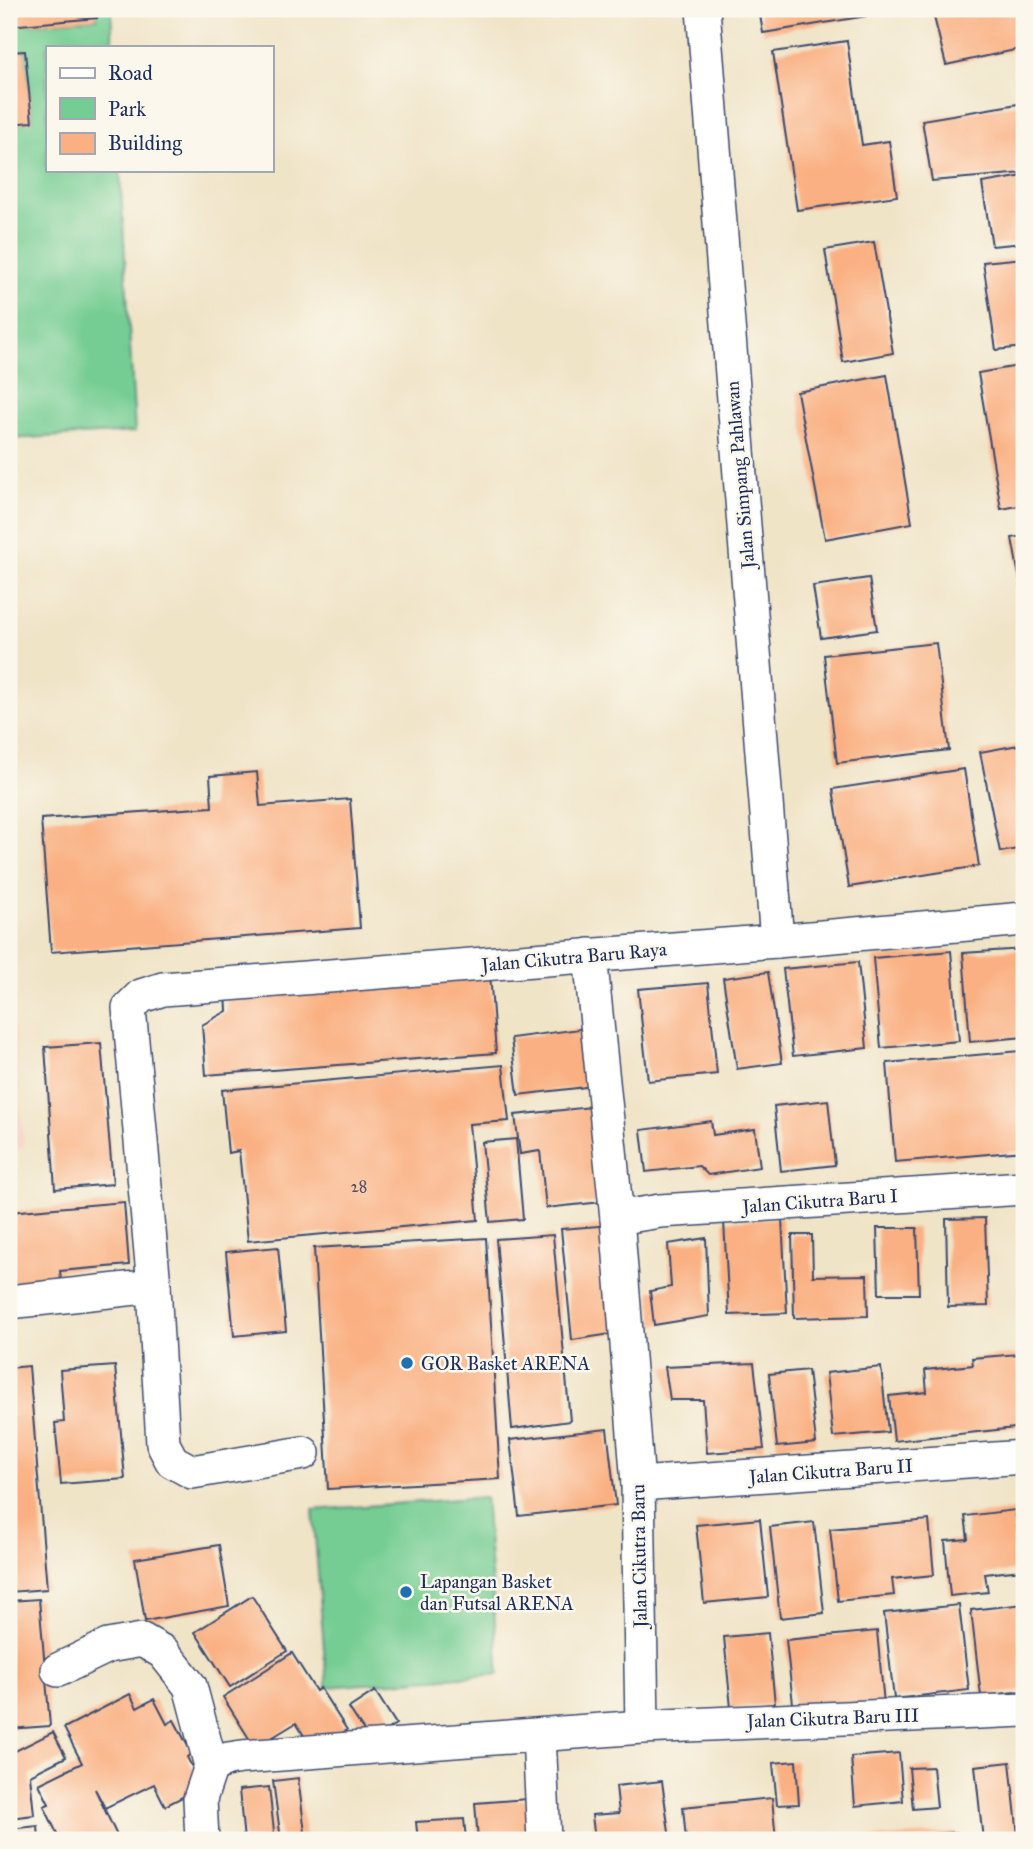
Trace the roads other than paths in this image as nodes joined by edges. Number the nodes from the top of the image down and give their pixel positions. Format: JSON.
{"nodes":[{"id":1,"x":703,"y":9,"type":"edge"},
{"id":2,"x":1024,"y":919,"type":"edge"},
{"id":3,"x":777,"y":941,"type":"junction"},
{"id":4,"x":590,"y":955,"type":"junction"},
{"id":5,"x":1024,"y":1188,"type":"edge"},
{"id":6,"x":617,"y":1218,"type":"junction"},
{"id":7,"x":154,"y":1286,"type":"junction"},
{"id":8,"x":9,"y":1302,"type":"edge"},
{"id":9,"x":303,"y":1453,"type":"dead end"},
{"id":10,"x":1024,"y":1457,"type":"edge"},
{"id":11,"x":638,"y":1484,"type":"junction"},
{"id":12,"x":58,"y":1670,"type":"dead end"},
{"id":13,"x":1024,"y":1710,"type":"edge"},
{"id":14,"x":642,"y":1727,"type":"junction"},
{"id":15,"x":539,"y":1735,"type":"junction"},
{"id":16,"x":211,"y":1766,"type":"junction"},
{"id":17,"x":202,"y":1840,"type":"edge"},
{"id":18,"x":544,"y":1840,"type":"edge"}],
"edges":[{"from":1,"to":3,"type":"street","name":"Jalan Simpang Pahlawan"},
{"from":2,"to":3,"type":"street","name":"Jalan Cikutra Baru Raya"},
{"from":3,"to":4,"type":"street","name":"Jalan Cikutra Baru Raya"},
{"from":4,"to":6,"type":"street","name":"Jalan Cikutra Baru"},
{"from":4,"to":7,"type":"street","name":"Jalan Cikutra Baru Raya"},
{"from":5,"to":6,"type":"street","name":"Jalan Cikutra Baru I"},
{"from":6,"to":11,"type":"street","name":"Jalan Cikutra Baru"},
{"from":7,"to":8,"type":"street"},
{"from":7,"to":9,"type":"street"},
{"from":10,"to":11,"type":"street","name":"Jalan Cikutra Baru II"},
{"from":11,"to":14,"type":"street","name":"Jalan Cikutra Baru"},
{"from":12,"to":16,"type":"street"},
{"from":13,"to":14,"type":"street","name":"Jalan Cikutra Baru III"},
{"from":14,"to":15,"type":"street"},
{"from":15,"to":16,"type":"street"},
{"from":15,"to":18,"type":"street"},
{"from":16,"to":17,"type":"street"}]}
